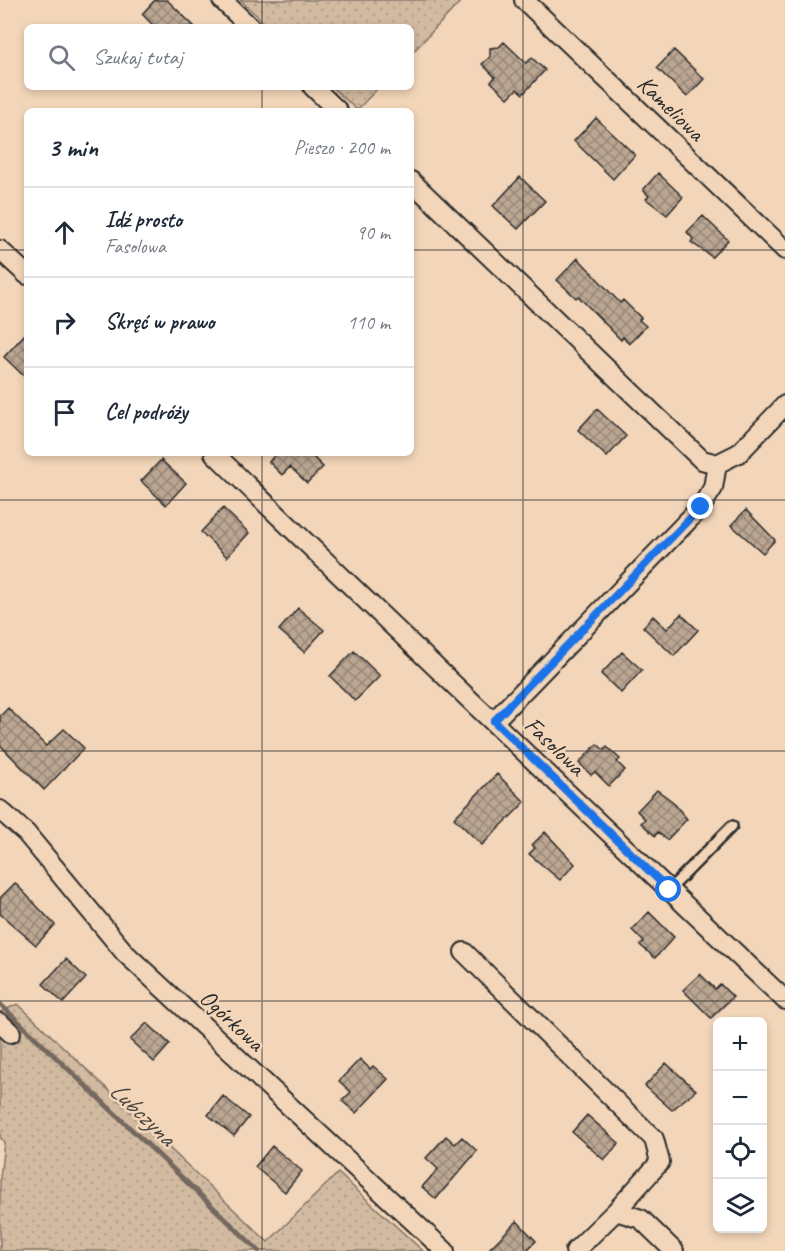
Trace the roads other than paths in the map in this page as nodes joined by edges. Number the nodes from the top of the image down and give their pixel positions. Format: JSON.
{"nodes":[{"id":1,"x":222,"y":0,"type":"edge"},
{"id":2,"x":524,"y":0,"type":"edge"},
{"id":3,"x":247,"y":24,"type":"edge"},
{"id":4,"x":316,"y":90,"type":"edge"},
{"id":5,"x":335,"y":108,"type":"edge"},
{"id":6,"x":414,"y":184,"type":"edge"},
{"id":7,"x":0,"y":250,"type":"edge"},
{"id":8,"x":785,"y":250,"type":"edge"},
{"id":9,"x":24,"y":272,"type":"edge"},
{"id":10,"x":785,"y":405,"type":"edge"},
{"id":11,"x":217,"y":456,"type":"edge"},
{"id":12,"x":717,"y":464,"type":"junction"},
{"id":13,"x":494,"y":721,"type":"junction"},
{"id":14,"x":0,"y":810,"type":"edge"},
{"id":15,"x":732,"y":826,"type":"dead end"},
{"id":16,"x":669,"y":890,"type":"junction"},
{"id":17,"x":464,"y":952,"type":"dead end"},
{"id":18,"x":785,"y":1000,"type":"edge"},
{"id":19,"x":616,"y":1211,"type":"junction"},
{"id":20,"x":445,"y":1251,"type":"edge"},
{"id":21,"x":575,"y":1251,"type":"edge"},
{"id":22,"x":674,"y":1251,"type":"edge"}],
"edges":[{"from":1,"to":3,"type":"street"},
{"from":2,"to":8,"type":"street","name":"Kameliowa"},
{"from":4,"to":5,"type":"street"},
{"from":6,"to":12,"type":"street"},
{"from":7,"to":9,"type":"street"},
{"from":10,"to":12,"type":"street"},
{"from":11,"to":13,"type":"street","name":"Fasolowa"},
{"from":12,"to":13,"type":"street"},
{"from":13,"to":16,"type":"street","name":"Fasolowa"},
{"from":14,"to":20,"type":"street","name":"Ogórkowa"},
{"from":15,"to":16,"type":"lane"},
{"from":16,"to":18,"type":"street","name":"Fasolowa"},
{"from":17,"to":19,"type":"street"},
{"from":19,"to":21,"type":"street"},
{"from":19,"to":22,"type":"street"}]}
